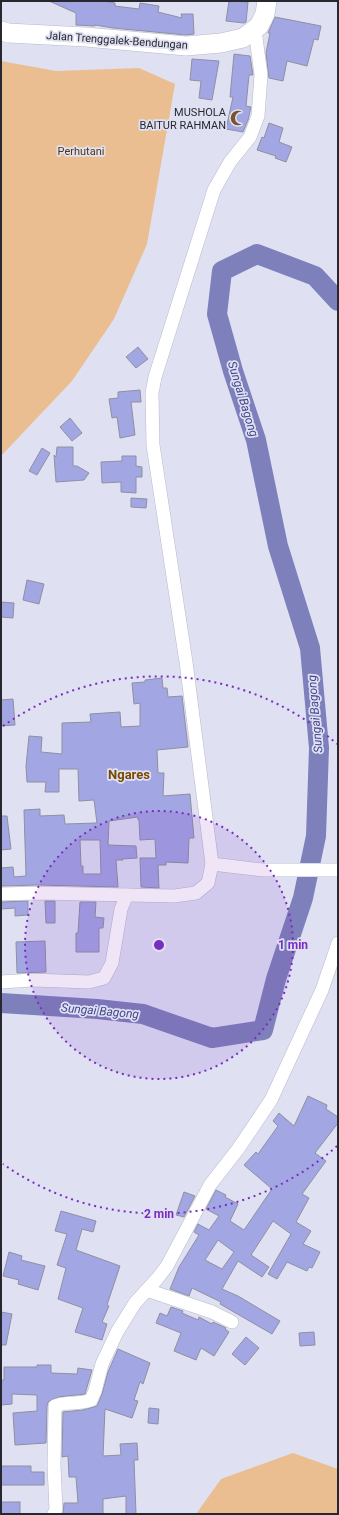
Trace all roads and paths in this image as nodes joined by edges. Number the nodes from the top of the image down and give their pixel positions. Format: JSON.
{"nodes":[{"id":1,"x":267,"y":1,"type":"edge"},
{"id":2,"x":255,"y":30,"type":"junction"},
{"id":3,"x":1,"y":31,"type":"edge"},
{"id":4,"x":212,"y":864,"type":"junction"},
{"id":5,"x":335,"y":870,"type":"edge"},
{"id":6,"x":1,"y":894,"type":"edge"},
{"id":7,"x":127,"y":895,"type":"junction"},
{"id":8,"x":338,"y":943,"type":"edge"},
{"id":9,"x":1,"y":982,"type":"edge"},
{"id":10,"x":147,"y":1290,"type":"junction"},
{"id":11,"x":232,"y":1322,"type":"dead end"},
{"id":12,"x":54,"y":1514,"type":"edge"}],
"edges":[{"from":1,"to":2,"type":"main road"},
{"from":2,"to":3,"type":"main road","name":"Jalan Trenggalek-Bendungan"},
{"from":2,"to":4,"type":"street"},
{"from":4,"to":5,"type":"street"},
{"from":4,"to":7,"type":"street"},
{"from":6,"to":7,"type":"street"},
{"from":7,"to":9,"type":"street"},
{"from":8,"to":10,"type":"street"},
{"from":10,"to":11,"type":"street"},
{"from":10,"to":12,"type":"street"}]}
